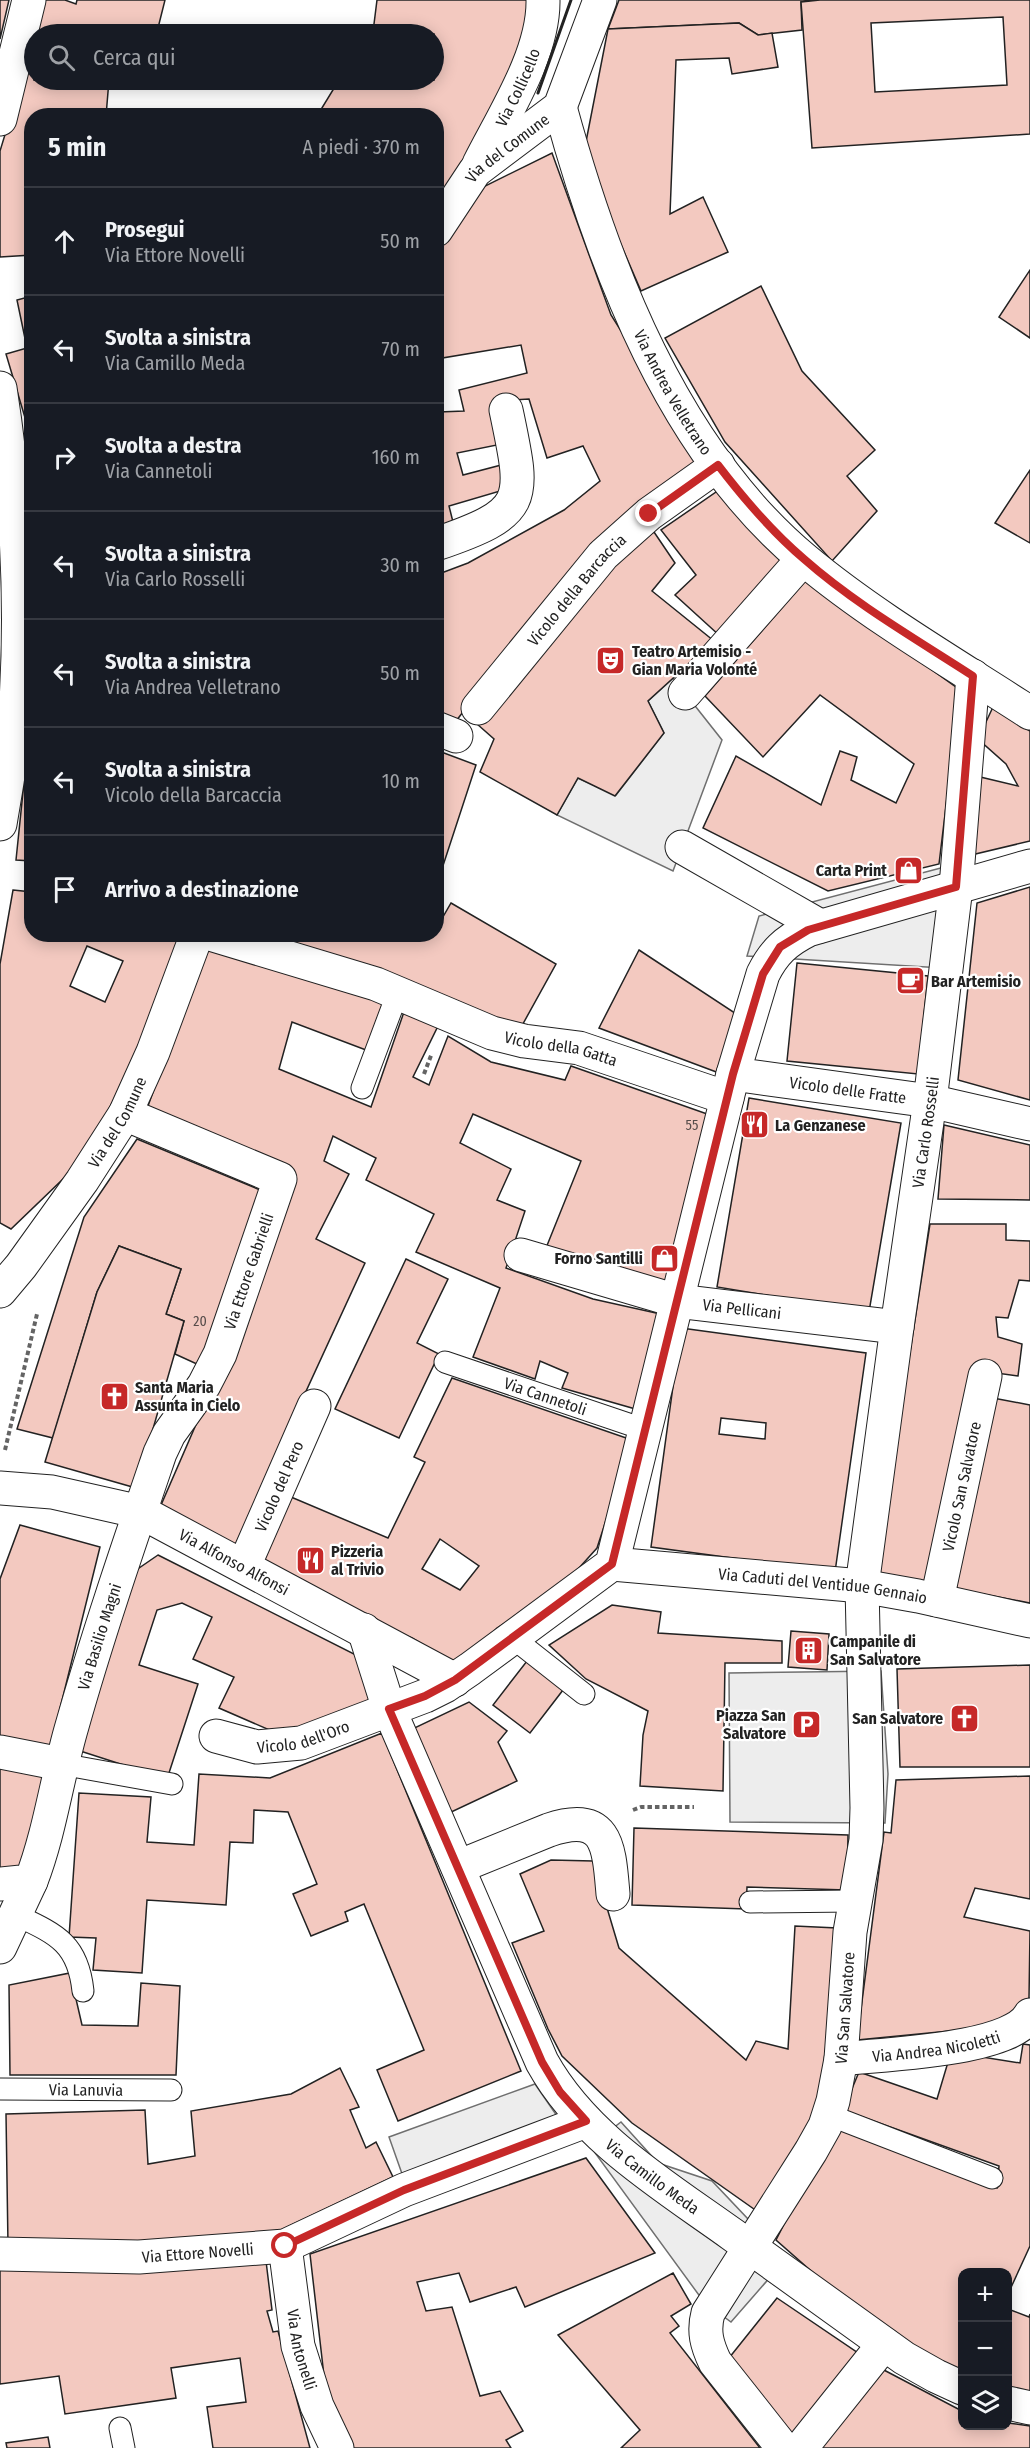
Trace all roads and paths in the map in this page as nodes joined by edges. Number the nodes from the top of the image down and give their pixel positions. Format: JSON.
{"nodes":[{"id":1,"x":29,"y":0,"type":"edge"},
{"id":2,"x":543,"y":0,"type":"edge"},
{"id":3,"x":600,"y":0,"type":"edge"},
{"id":4,"x":560,"y":108,"type":"junction"},
{"id":5,"x":0,"y":119,"type":"edge"},
{"id":6,"x":476,"y":171,"type":"junction"},
{"id":7,"x":444,"y":218,"type":"edge"},
{"id":8,"x":0,"y":388,"type":"edge"},
{"id":9,"x":506,"y":410,"type":"dead end"},
{"id":10,"x":718,"y":465,"type":"junction"},
{"id":11,"x":5,"y":469,"type":"edge"},
{"id":12,"x":444,"y":541,"type":"edge"},
{"id":13,"x":803,"y":559,"type":"junction"},
{"id":14,"x":973,"y":676,"type":"junction"},
{"id":15,"x":685,"y":693,"type":"dead end"},
{"id":16,"x":478,"y":708,"type":"dead end"},
{"id":17,"x":1030,"y":713,"type":"edge"},
{"id":18,"x":0,"y":824,"type":"edge"},
{"id":19,"x":682,"y":847,"type":"dead end"},
{"id":20,"x":1030,"y":866,"type":"edge"},
{"id":21,"x":956,"y":887,"type":"junction"},
{"id":22,"x":820,"y":927,"type":"junction"},
{"id":23,"x":194,"y":942,"type":"edge"},
{"id":24,"x":237,"y":942,"type":"edge"},
{"id":25,"x":398,"y":992,"type":"junction"},
{"id":26,"x":730,"y":1086,"type":"junction"},
{"id":27,"x":362,"y":1088,"type":"dead end"},
{"id":28,"x":930,"y":1101,"type":"junction"},
{"id":29,"x":125,"y":1114,"type":"junction"},
{"id":30,"x":1030,"y":1124,"type":"edge"},
{"id":31,"x":521,"y":1255,"type":"dead end"},
{"id":32,"x":21,"y":1266,"type":"junction"},
{"id":33,"x":0,"y":1291,"type":"edge"},
{"id":34,"x":677,"y":1301,"type":"junction"},
{"id":35,"x":897,"y":1327,"type":"junction"},
{"id":36,"x":445,"y":1362,"type":"dead end"},
{"id":37,"x":985,"y":1376,"type":"dead end"},
{"id":38,"x":314,"y":1406,"type":"dead end"},
{"id":39,"x":645,"y":1430,"type":"junction"},
{"id":40,"x":1,"y":1474,"type":"edge"},
{"id":41,"x":141,"y":1512,"type":"junction"},
{"id":42,"x":612,"y":1564,"type":"junction"},
{"id":43,"x":244,"y":1566,"type":"junction"},
{"id":44,"x":862,"y":1586,"type":"junction"},
{"id":45,"x":937,"y":1600,"type":"junction"},
{"id":46,"x":1030,"y":1621,"type":"edge"},
{"id":47,"x":364,"y":1630,"type":"junction"},
{"id":48,"x":513,"y":1638,"type":"junction"},
{"id":49,"x":455,"y":1680,"type":"junction"},
{"id":50,"x":584,"y":1694,"type":"dead end"},
{"id":51,"x":389,"y":1709,"type":"junction"},
{"id":52,"x":216,"y":1736,"type":"dead end"},
{"id":53,"x":0,"y":1752,"type":"edge"},
{"id":54,"x":61,"y":1764,"type":"junction"},
{"id":55,"x":172,"y":1784,"type":"dead end"},
{"id":56,"x":640,"y":1807,"type":"dead end"},
{"id":57,"x":694,"y":1807,"type":"dead end"},
{"id":58,"x":458,"y":1867,"type":"junction"},
{"id":59,"x":15,"y":1883,"type":"edge"},
{"id":60,"x":613,"y":1894,"type":"dead end"},
{"id":61,"x":854,"y":1901,"type":"junction"},
{"id":62,"x":750,"y":1902,"type":"dead end"},
{"id":63,"x":16,"y":1915,"type":"junction"},
{"id":64,"x":0,"y":1947,"type":"edge"},
{"id":65,"x":83,"y":1991,"type":"dead end"},
{"id":66,"x":1029,"y":2018,"type":"edge"},
{"id":67,"x":841,"y":2058,"type":"junction"},
{"id":68,"x":0,"y":2089,"type":"edge"},
{"id":69,"x":171,"y":2090,"type":"dead end"},
{"id":70,"x":828,"y":2115,"type":"junction"},
{"id":71,"x":586,"y":2121,"type":"junction"},
{"id":72,"x":992,"y":2178,"type":"dead end"},
{"id":73,"x":285,"y":2246,"type":"junction"},
{"id":74,"x":749,"y":2247,"type":"junction"},
{"id":75,"x":0,"y":2254,"type":"edge"},
{"id":76,"x":884,"y":2344,"type":"junction"},
{"id":77,"x":958,"y":2386,"type":"edge"},
{"id":78,"x":1012,"y":2404,"type":"edge"},
{"id":79,"x":1030,"y":2409,"type":"edge"},
{"id":80,"x":337,"y":2448,"type":"edge"},
{"id":81,"x":783,"y":2448,"type":"edge"},
{"id":82,"x":801,"y":2448,"type":"edge"}],
"edges":[{"from":1,"to":5,"type":"street"},
{"from":2,"to":6,"type":"street","name":"Via Collicello"},
{"from":3,"to":4,"type":"street","name":"Via del Comune"},
{"from":4,"to":6,"type":"street","name":"Via del Comune"},
{"from":4,"to":10,"type":"street","name":"Via Andrea Velletrano"},
{"from":6,"to":7,"type":"street","name":"Via del Comune"},
{"from":8,"to":11,"type":"street"},
{"from":9,"to":12,"type":"street"},
{"from":10,"to":13,"type":"street","name":"Via Andrea Velletrano"},
{"from":10,"to":16,"type":"street","name":"Vicolo della Barcaccia"},
{"from":11,"to":18,"type":"street"},
{"from":13,"to":14,"type":"street","name":"Via Andrea Velletrano"},
{"from":13,"to":15,"type":"street"},
{"from":14,"to":17,"type":"street","name":"Via Andrea Velletrano"},
{"from":14,"to":21,"type":"street","name":"Via Carlo Rosselli"},
{"from":19,"to":22,"type":"street"},
{"from":20,"to":21,"type":"street"},
{"from":21,"to":22,"type":"street"},
{"from":21,"to":28,"type":"street","name":"Via Carlo Rosselli"},
{"from":22,"to":26,"type":"street"},
{"from":23,"to":29,"type":"street","name":"Via del Comune"},
{"from":24,"to":25,"type":"street","name":"Vicolo della Gatta"},
{"from":25,"to":26,"type":"street","name":"Vicolo della Gatta"},
{"from":25,"to":27,"type":"lane"},
{"from":26,"to":28,"type":"street","name":"Vicolo delle Fratte"},
{"from":26,"to":34,"type":"street"},
{"from":28,"to":30,"type":"street","name":"Vicolo delle Fratte"},
{"from":28,"to":35,"type":"street","name":"Via Carlo Rosselli"},
{"from":29,"to":32,"type":"street","name":"Via del Comune"},
{"from":29,"to":41,"type":"street","name":"Via Ettore Gabrielli"},
{"from":31,"to":34,"type":"street","name":"Via Pellicani"},
{"from":32,"to":33,"type":"street","name":"Via del Comune"},
{"from":32,"to":40,"type":"path"},
{"from":34,"to":35,"type":"street","name":"Via Pellicani"},
{"from":34,"to":39,"type":"street"},
{"from":35,"to":44,"type":"street","name":"Via Carlo Rosselli"},
{"from":36,"to":39,"type":"lane","name":"Via Cannetoli"},
{"from":37,"to":45,"type":"street","name":"Vicolo San Salvatore"},
{"from":38,"to":43,"type":"street","name":"Vicolo del Pero"},
{"from":39,"to":42,"type":"street"},
{"from":40,"to":41,"type":"street","name":"Via Alfonso Alfonsi"},
{"from":41,"to":43,"type":"street","name":"Via Alfonso Alfonsi"},
{"from":41,"to":54,"type":"street","name":"Via Basilio Magni"},
{"from":42,"to":44,"type":"street","name":"Via Caduti del Ventidue Gennaio"},
{"from":42,"to":48,"type":"street"},
{"from":43,"to":47,"type":"street","name":"Via Alfonso Alfonsi"},
{"from":44,"to":45,"type":"street","name":"Via Caduti del Ventidue Gennaio"},
{"from":44,"to":61,"type":"street","name":"Via San Salvatore"},
{"from":45,"to":46,"type":"street","name":"Via Caduti del Ventidue Gennaio"},
{"from":47,"to":49,"type":"street","name":"Via Alfonso Alfonsi"},
{"from":47,"to":51,"type":"street","name":"Via Camillo Meda"},
{"from":48,"to":49,"type":"street"},
{"from":48,"to":50,"type":"lane"},
{"from":49,"to":51,"type":"street"},
{"from":51,"to":52,"type":"street","name":"Vicolo dell'Oro"},
{"from":51,"to":58,"type":"street","name":"Via Camillo Meda"},
{"from":53,"to":54,"type":"street"},
{"from":54,"to":55,"type":"lane"},
{"from":54,"to":59,"type":"street","name":"Via Basilio Magni"},
{"from":56,"to":57,"type":"path"},
{"from":58,"to":60,"type":"street"},
{"from":58,"to":71,"type":"street","name":"Via Camillo Meda"},
{"from":59,"to":63,"type":"street","name":"Via Basilio Magni"},
{"from":61,"to":62,"type":"lane"},
{"from":61,"to":67,"type":"street","name":"Via San Salvatore"},
{"from":63,"to":64,"type":"street","name":"Via Basilio Magni"},
{"from":63,"to":65,"type":"lane"},
{"from":66,"to":67,"type":"street","name":"Via Andrea Nicoletti"},
{"from":67,"to":70,"type":"street","name":"Via San Salvatore"},
{"from":68,"to":69,"type":"lane","name":"Via Lanuvia"},
{"from":70,"to":72,"type":"lane"},
{"from":70,"to":74,"type":"street","name":"Via San Salvatore"},
{"from":71,"to":73,"type":"street","name":"Via Ettore Novelli"},
{"from":71,"to":74,"type":"street","name":"Via Camillo Meda"},
{"from":73,"to":75,"type":"street","name":"Via Ettore Novelli"},
{"from":73,"to":80,"type":"street","name":"Via Antonelli"},
{"from":74,"to":76,"type":"street","name":"Via Camillo Meda"},
{"from":74,"to":81,"type":"street","name":"Via San Salvatore"},
{"from":76,"to":77,"type":"street","name":"Via Camillo Meda"},
{"from":76,"to":82,"type":"street"},
{"from":78,"to":79,"type":"street"}]}
